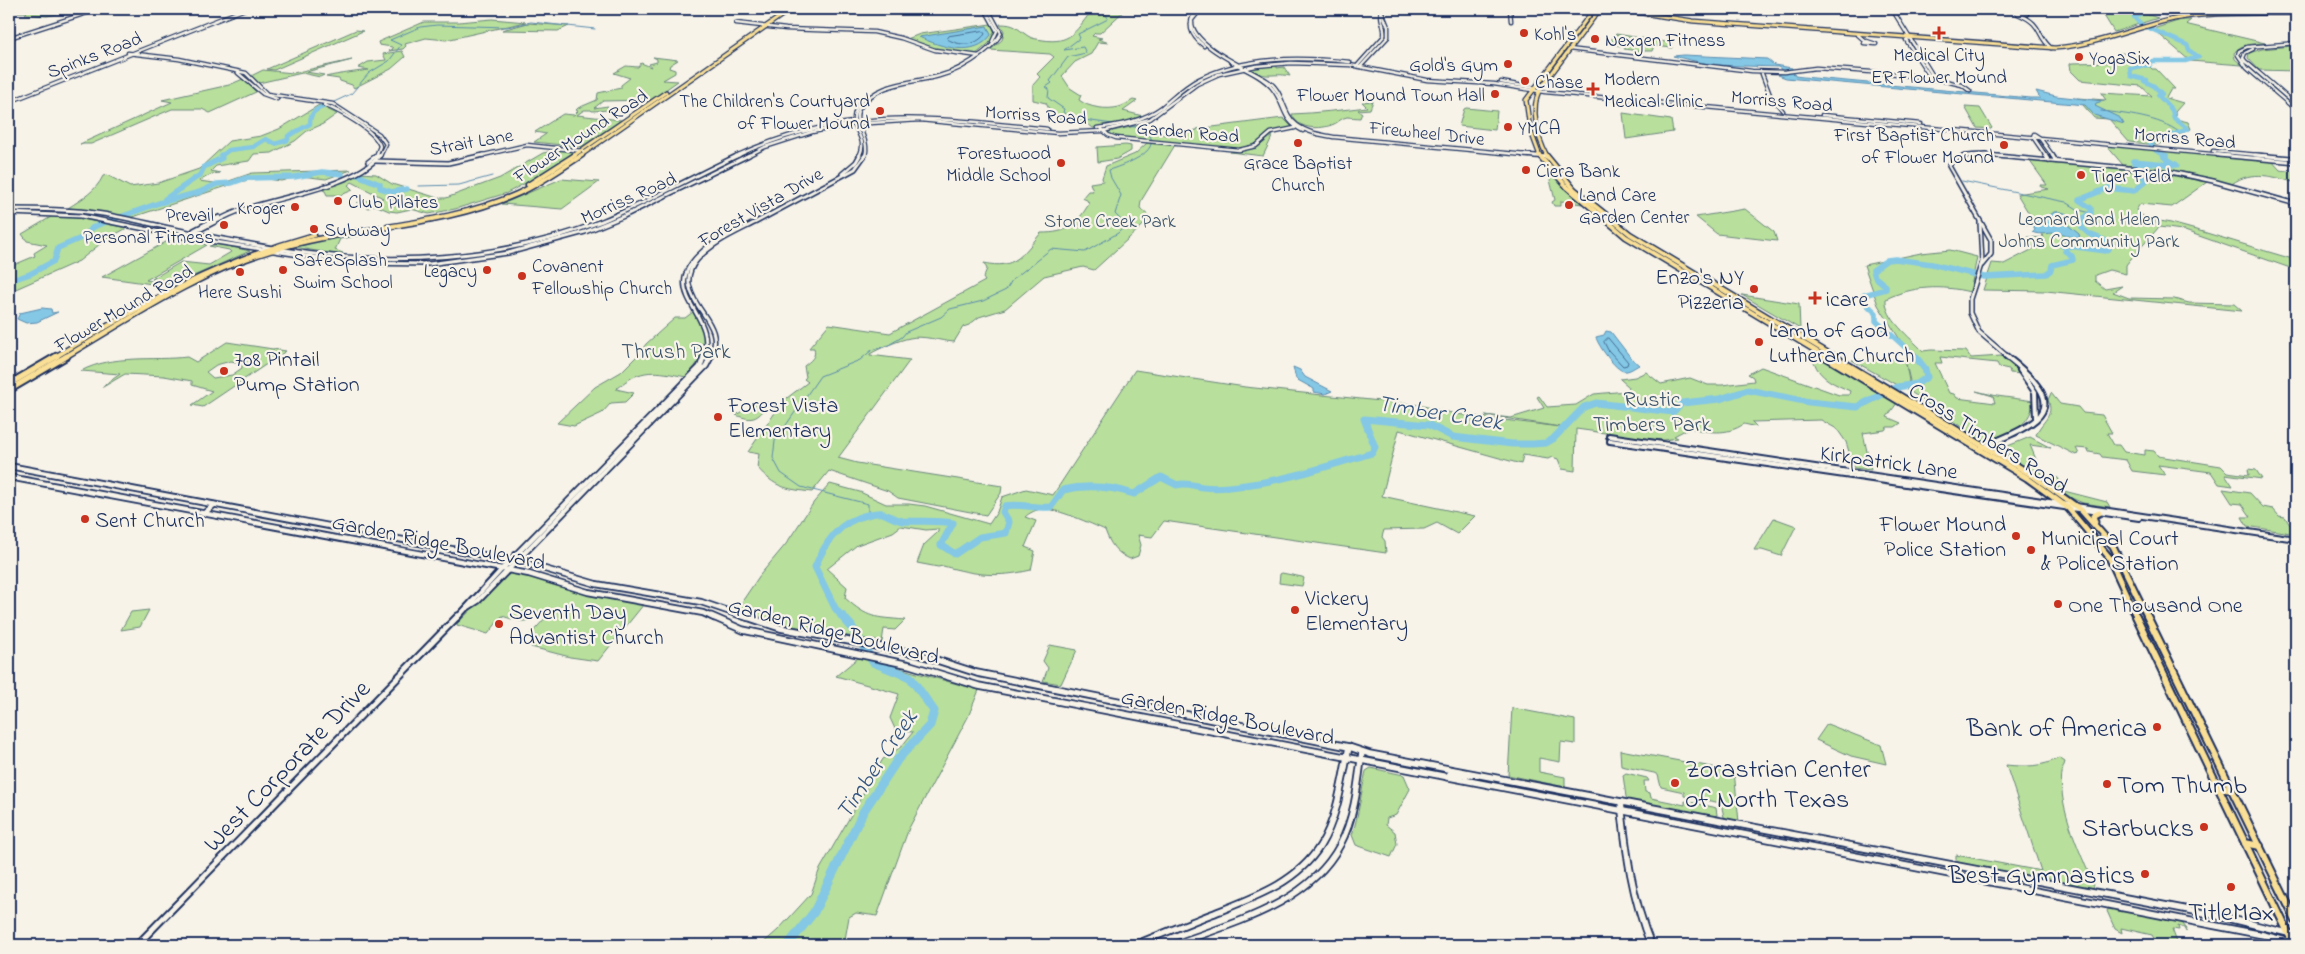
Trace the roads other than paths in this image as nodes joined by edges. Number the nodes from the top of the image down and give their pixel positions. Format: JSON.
{"nodes":[{"id":1,"x":92,"y":9,"type":"edge"},
{"id":2,"x":99,"y":9,"type":"edge"},
{"id":3,"x":244,"y":9,"type":"edge"},
{"id":4,"x":785,"y":9,"type":"edge"},
{"id":5,"x":791,"y":9,"type":"edge"},
{"id":6,"x":987,"y":9,"type":"edge"},
{"id":7,"x":1199,"y":9,"type":"edge"},
{"id":8,"x":1510,"y":9,"type":"edge"},
{"id":9,"x":1594,"y":9,"type":"edge"},
{"id":10,"x":1600,"y":9,"type":"edge"},
{"id":11,"x":1615,"y":9,"type":"edge"},
{"id":12,"x":1625,"y":9,"type":"edge"},
{"id":13,"x":1892,"y":9,"type":"edge"},
{"id":14,"x":1382,"y":10,"type":"edge"},
{"id":15,"x":2018,"y":11,"type":"edge"},
{"id":16,"x":2296,"y":12,"type":"edge"},
{"id":17,"x":76,"y":15,"type":"junction"},
{"id":18,"x":2028,"y":19,"type":"junction"},
{"id":19,"x":1511,"y":21,"type":"dead end"},
{"id":20,"x":1761,"y":25,"type":"junction"},
{"id":21,"x":761,"y":27,"type":"junction"},
{"id":22,"x":1817,"y":30,"type":"junction"},
{"id":23,"x":1857,"y":34,"type":"junction"},
{"id":24,"x":1865,"y":35,"type":"junction"},
{"id":25,"x":9,"y":37,"type":"edge"},
{"id":26,"x":1908,"y":37,"type":"junction"},
{"id":27,"x":1866,"y":42,"type":"junction"},
{"id":28,"x":1870,"y":42,"type":"junction"},
{"id":29,"x":2296,"y":44,"type":"edge"},
{"id":30,"x":2050,"y":47,"type":"junction"},
{"id":31,"x":2254,"y":47,"type":"junction"},
{"id":32,"x":1563,"y":50,"type":"junction"},
{"id":33,"x":1569,"y":50,"type":"junction"},
{"id":34,"x":128,"y":54,"type":"junction"},
{"id":35,"x":976,"y":57,"type":"junction"},
{"id":36,"x":2241,"y":61,"type":"junction"},
{"id":37,"x":2246,"y":61,"type":"junction"},
{"id":38,"x":1360,"y":65,"type":"junction"},
{"id":39,"x":1240,"y":66,"type":"junction"},
{"id":40,"x":1246,"y":68,"type":"junction"},
{"id":41,"x":1751,"y":70,"type":"junction"},
{"id":42,"x":1770,"y":71,"type":"junction"},
{"id":43,"x":1763,"y":76,"type":"junction"},
{"id":44,"x":1769,"y":78,"type":"dead end"},
{"id":45,"x":1931,"y":78,"type":"junction"},
{"id":46,"x":1533,"y":89,"type":"junction"},
{"id":47,"x":1540,"y":90,"type":"junction"},
{"id":48,"x":1970,"y":91,"type":"dead end"},
{"id":49,"x":9,"y":101,"type":"edge"},
{"id":50,"x":2296,"y":105,"type":"edge"},
{"id":51,"x":2296,"y":110,"type":"edge"},
{"id":52,"x":1781,"y":111,"type":"junction"},
{"id":53,"x":1529,"y":119,"type":"junction"},
{"id":54,"x":625,"y":120,"type":"junction"},
{"id":55,"x":1536,"y":120,"type":"junction"},
{"id":56,"x":632,"y":121,"type":"junction"},
{"id":57,"x":855,"y":122,"type":"junction"},
{"id":58,"x":1300,"y":126,"type":"junction"},
{"id":59,"x":1296,"y":128,"type":"junction"},
{"id":60,"x":1102,"y":129,"type":"junction"},
{"id":61,"x":1533,"y":136,"type":"junction"},
{"id":62,"x":2034,"y":136,"type":"junction"},
{"id":63,"x":1334,"y":137,"type":"junction"},
{"id":64,"x":2040,"y":138,"type":"junction"},
{"id":65,"x":1541,"y":142,"type":"junction"},
{"id":66,"x":2141,"y":146,"type":"junction"},
{"id":67,"x":586,"y":150,"type":"junction"},
{"id":68,"x":1547,"y":157,"type":"junction"},
{"id":69,"x":1541,"y":158,"type":"junction"},
{"id":70,"x":2296,"y":160,"type":"edge"},
{"id":71,"x":371,"y":161,"type":"junction"},
{"id":72,"x":376,"y":161,"type":"junction"},
{"id":73,"x":2049,"y":161,"type":"junction"},
{"id":74,"x":2056,"y":161,"type":"junction"},
{"id":75,"x":2129,"y":168,"type":"joint"},
{"id":76,"x":491,"y":201,"type":"junction"},
{"id":77,"x":2296,"y":204,"type":"edge"},
{"id":78,"x":478,"y":208,"type":"junction"},
{"id":79,"x":9,"y":209,"type":"edge"},
{"id":80,"x":9,"y":213,"type":"edge"},
{"id":81,"x":144,"y":222,"type":"junction"},
{"id":82,"x":1980,"y":222,"type":"junction"},
{"id":83,"x":387,"y":225,"type":"junction"},
{"id":84,"x":134,"y":227,"type":"junction"},
{"id":85,"x":191,"y":233,"type":"junction"},
{"id":86,"x":184,"y":237,"type":"junction"},
{"id":87,"x":222,"y":238,"type":"junction"},
{"id":88,"x":200,"y":239,"type":"junction"},
{"id":89,"x":292,"y":244,"type":"junction"},
{"id":90,"x":270,"y":248,"type":"junction"},
{"id":91,"x":279,"y":248,"type":"junction"},
{"id":92,"x":260,"y":250,"type":"junction"},
{"id":93,"x":295,"y":250,"type":"junction"},
{"id":94,"x":1981,"y":267,"type":"junction"},
{"id":95,"x":180,"y":285,"type":"junction"},
{"id":96,"x":176,"y":292,"type":"junction"},
{"id":97,"x":713,"y":329,"type":"junction"},
{"id":98,"x":707,"y":331,"type":"junction"},
{"id":99,"x":1801,"y":336,"type":"junction"},
{"id":100,"x":1794,"y":338,"type":"junction"},
{"id":101,"x":2015,"y":365,"type":"junction"},
{"id":102,"x":9,"y":384,"type":"edge"},
{"id":103,"x":9,"y":390,"type":"edge"},
{"id":104,"x":1902,"y":399,"type":"junction"},
{"id":105,"x":2036,"y":418,"type":"junction"},
{"id":106,"x":1984,"y":445,"type":"junction"},
{"id":107,"x":1978,"y":448,"type":"junction"},
{"id":108,"x":9,"y":466,"type":"edge"},
{"id":109,"x":9,"y":477,"type":"edge"},
{"id":110,"x":1976,"y":489,"type":"junction"},
{"id":111,"x":1977,"y":495,"type":"junction"},
{"id":112,"x":2060,"y":502,"type":"junction"},
{"id":113,"x":214,"y":505,"type":"junction"},
{"id":114,"x":2074,"y":505,"type":"junction"},
{"id":115,"x":2068,"y":508,"type":"junction"},
{"id":116,"x":2081,"y":510,"type":"junction"},
{"id":117,"x":2099,"y":513,"type":"junction"},
{"id":118,"x":203,"y":514,"type":"junction"},
{"id":119,"x":2164,"y":519,"type":"junction"},
{"id":120,"x":2098,"y":527,"type":"junction"},
{"id":121,"x":2296,"y":538,"type":"edge"},
{"id":122,"x":510,"y":560,"type":"junction"},
{"id":123,"x":517,"y":562,"type":"junction"},
{"id":124,"x":502,"y":569,"type":"junction"},
{"id":125,"x":508,"y":570,"type":"junction"},
{"id":126,"x":2114,"y":570,"type":"junction"},
{"id":127,"x":2126,"y":572,"type":"junction"},
{"id":128,"x":463,"y":611,"type":"junction"},
{"id":129,"x":2146,"y":637,"type":"junction"},
{"id":130,"x":2158,"y":639,"type":"junction"},
{"id":131,"x":1349,"y":746,"type":"junction"},
{"id":132,"x":1362,"y":752,"type":"junction"},
{"id":133,"x":1346,"y":758,"type":"junction"},
{"id":134,"x":1361,"y":760,"type":"junction"},
{"id":135,"x":1492,"y":776,"type":"junction"},
{"id":136,"x":1447,"y":777,"type":"junction"},
{"id":137,"x":2218,"y":787,"type":"junction"},
{"id":138,"x":2232,"y":789,"type":"junction"},
{"id":139,"x":1621,"y":802,"type":"junction"},
{"id":140,"x":1622,"y":811,"type":"junction"},
{"id":141,"x":2245,"y":843,"type":"junction"},
{"id":142,"x":2260,"y":846,"type":"junction"},
{"id":143,"x":2099,"y":893,"type":"junction"},
{"id":144,"x":2102,"y":903,"type":"junction"},
{"id":145,"x":2296,"y":921,"type":"edge"},
{"id":146,"x":2288,"y":932,"type":"junction"},
{"id":147,"x":2295,"y":942,"type":"edge"},
{"id":148,"x":137,"y":945,"type":"edge"},
{"id":149,"x":1134,"y":945,"type":"edge"},
{"id":150,"x":1173,"y":945,"type":"edge"},
{"id":151,"x":1651,"y":945,"type":"edge"}],
"edges":[{"from":1,"to":17,"type":"main road"},
{"from":2,"to":17,"type":"main road"},
{"from":3,"to":34,"type":"main road","name":"Spinks Road"},
{"from":4,"to":21,"type":"main road","name":"Flower Mound Road"},
{"from":5,"to":21,"type":"main road","name":"Flower Mound Road"},
{"from":6,"to":35,"type":"main road"},
{"from":7,"to":39,"type":"street"},
{"from":8,"to":19,"type":"street"},
{"from":9,"to":32,"type":"main road","name":"Cross Timbers Road"},
{"from":10,"to":33,"type":"main road","name":"Cross Timbers Road"},
{"from":11,"to":20,"type":"main road"},
{"from":12,"to":20,"type":"main road"},
{"from":13,"to":26,"type":"street"},
{"from":14,"to":38,"type":"street"},
{"from":15,"to":18,"type":"street"},
{"from":15,"to":18,"type":"street"},
{"from":16,"to":30,"type":"main road"},
{"from":16,"to":30,"type":"main road"},
{"from":17,"to":25,"type":"main road"},
{"from":18,"to":30,"type":"street"},
{"from":20,"to":22,"type":"main road"},
{"from":21,"to":21,"type":"street"},
{"from":21,"to":35,"type":"street"},
{"from":21,"to":54,"type":"main road","name":"Flower Mound Road"},
{"from":21,"to":56,"type":"main road","name":"Flower Mound Road"},
{"from":22,"to":23,"type":"main road"},
{"from":22,"to":26,"type":"main road"},
{"from":23,"to":24,"type":"main road"},
{"from":23,"to":27,"type":"street"},
{"from":24,"to":26,"type":"main road"},
{"from":24,"to":28,"type":"street"},
{"from":26,"to":30,"type":"main road"},
{"from":26,"to":45,"type":"street"},
{"from":27,"to":28,"type":"street"},
{"from":27,"to":28,"type":"street"},
{"from":29,"to":31,"type":"main road"},
{"from":31,"to":36,"type":"main road"},
{"from":31,"to":37,"type":"main road"},
{"from":32,"to":33,"type":"main road"},
{"from":32,"to":46,"type":"main road","name":"Cross Timbers Road"},
{"from":33,"to":41,"type":"street"},
{"from":33,"to":47,"type":"main road","name":"Cross Timbers Road"},
{"from":34,"to":49,"type":"main road","name":"Spinks Road"},
{"from":34,"to":71,"type":"street"},
{"from":34,"to":72,"type":"street"},
{"from":35,"to":57,"type":"main road"},
{"from":36,"to":37,"type":"main road"},
{"from":36,"to":51,"type":"main road"},
{"from":37,"to":50,"type":"main road"},
{"from":38,"to":39,"type":"main road","name":"Morriss Road"},
{"from":38,"to":40,"type":"main road","name":"Morriss Road"},
{"from":38,"to":46,"type":"main road","name":"Morriss Road"},
{"from":39,"to":40,"type":"main road","name":"Morriss Road"},
{"from":39,"to":59,"type":"street"},
{"from":39,"to":60,"type":"main road","name":"Morriss Road"},
{"from":39,"to":60,"type":"main road","name":"Morriss Road"},
{"from":40,"to":58,"type":"street"},
{"from":41,"to":42,"type":"street"},
{"from":41,"to":43,"type":"street"},
{"from":42,"to":43,"type":"street"},
{"from":42,"to":45,"type":"street"},
{"from":43,"to":44,"type":"street"},
{"from":43,"to":52,"type":"street"},
{"from":45,"to":48,"type":"street"},
{"from":46,"to":47,"type":"main road","name":"Morriss Road"},
{"from":46,"to":53,"type":"main road","name":"Cross Timbers Road"},
{"from":47,"to":52,"type":"main road","name":"Morriss Road"},
{"from":47,"to":55,"type":"main road","name":"Cross Timbers Road"},
{"from":47,"to":62,"type":"main road","name":"Morriss Road"},
{"from":52,"to":62,"type":"main road","name":"Morriss Road"},
{"from":53,"to":55,"type":"main road"},
{"from":53,"to":61,"type":"main road","name":"Cross Timbers Road"},
{"from":54,"to":56,"type":"main road"},
{"from":54,"to":67,"type":"main road","name":"Flower Mound Road"},
{"from":55,"to":65,"type":"main road","name":"Cross Timbers Road"},
{"from":56,"to":67,"type":"main road","name":"Flower Mound Road"},
{"from":57,"to":60,"type":"main road","name":"Morriss Road"},
{"from":57,"to":90,"type":"main road","name":"Morriss Road"},
{"from":57,"to":93,"type":"main road","name":"Morriss Road"},
{"from":57,"to":97,"type":"main road","name":"Forest Vista Drive"},
{"from":57,"to":98,"type":"main road","name":"Forest Vista Drive"},
{"from":58,"to":59,"type":"street","name":"Garden Road"},
{"from":58,"to":63,"type":"street","name":"Firewheel Drive"},
{"from":59,"to":60,"type":"street","name":"Garden Road"},
{"from":59,"to":63,"type":"street","name":"Firewheel Drive"},
{"from":61,"to":65,"type":"main road"},
{"from":61,"to":69,"type":"main road","name":"Cross Timbers Road"},
{"from":62,"to":64,"type":"main road","name":"Morriss Road"},
{"from":62,"to":66,"type":"main road","name":"Morriss Road"},
{"from":62,"to":73,"type":"street"},
{"from":63,"to":69,"type":"street","name":"Firewheel Drive"},
{"from":64,"to":66,"type":"main road","name":"Morriss Road"},
{"from":64,"to":74,"type":"street"},
{"from":65,"to":68,"type":"main road","name":"Cross Timbers Road"},
{"from":66,"to":70,"type":"main road","name":"Morriss Road"},
{"from":67,"to":72,"type":"street","name":"Strait Lane"},
{"from":67,"to":76,"type":"main road","name":"Flower Mound Road"},
{"from":67,"to":78,"type":"main road","name":"Flower Mound Road"},
{"from":68,"to":69,"type":"street","name":"Firewheel Drive"},
{"from":68,"to":99,"type":"main road","name":"Cross Timbers Road"},
{"from":69,"to":100,"type":"main road","name":"Cross Timbers Road"},
{"from":71,"to":72,"type":"street","name":"Strait Lane"},
{"from":71,"to":85,"type":"street"},
{"from":72,"to":85,"type":"street"},
{"from":73,"to":74,"type":"street"},
{"from":73,"to":82,"type":"street"},
{"from":74,"to":75,"type":"street"},
{"from":75,"to":77,"type":"street"},
{"from":76,"to":78,"type":"main road"},
{"from":76,"to":83,"type":"main road","name":"Flower Mound Road"},
{"from":78,"to":83,"type":"main road","name":"Flower Mound Road"},
{"from":79,"to":81,"type":"main road"},
{"from":80,"to":84,"type":"main road"},
{"from":81,"to":84,"type":"main road"},
{"from":81,"to":85,"type":"main road"},
{"from":82,"to":94,"type":"street"},
{"from":82,"to":94,"type":"street"},
{"from":83,"to":89,"type":"main road","name":"Flower Mound Road"},
{"from":83,"to":90,"type":"main road","name":"Flower Mound Road"},
{"from":84,"to":86,"type":"main road"},
{"from":85,"to":86,"type":"street"},
{"from":85,"to":87,"type":"main road"},
{"from":86,"to":88,"type":"main road"},
{"from":87,"to":88,"type":"main road"},
{"from":87,"to":90,"type":"main road","name":"Morriss Road"},
{"from":88,"to":92,"type":"main road"},
{"from":89,"to":91,"type":"main road","name":"Flower Mound Road"},
{"from":89,"to":93,"type":"main road"},
{"from":90,"to":91,"type":"main road","name":"Flower Mound Road"},
{"from":90,"to":92,"type":"main road","name":"Flower Mound Road"},
{"from":90,"to":96,"type":"main road","name":"Flower Mound Road"},
{"from":91,"to":93,"type":"main road","name":"Morriss Road"},
{"from":92,"to":95,"type":"main road","name":"Flower Mound Road"},
{"from":94,"to":101,"type":"street"},
{"from":95,"to":96,"type":"main road"},
{"from":95,"to":102,"type":"main road","name":"Flower Mound Road"},
{"from":96,"to":103,"type":"main road","name":"Flower Mound Road"},
{"from":97,"to":98,"type":"main road"},
{"from":97,"to":123,"type":"main road"},
{"from":98,"to":122,"type":"main road"},
{"from":99,"to":100,"type":"main road"},
{"from":99,"to":104,"type":"main road","name":"Cross Timbers Road"},
{"from":100,"to":104,"type":"main road","name":"Cross Timbers Road"},
{"from":101,"to":105,"type":"street"},
{"from":101,"to":105,"type":"street"},
{"from":104,"to":106,"type":"main road","name":"Cross Timbers Road"},
{"from":104,"to":107,"type":"main road","name":"Cross Timbers Road"},
{"from":105,"to":106,"type":"street"},
{"from":106,"to":107,"type":"street"},
{"from":106,"to":114,"type":"main road","name":"Cross Timbers Road"},
{"from":107,"to":112,"type":"main road","name":"Cross Timbers Road"},
{"from":108,"to":113,"type":"main road","name":"Garden Ridge Boulevard"},
{"from":109,"to":118,"type":"main road","name":"Garden Ridge Boulevard"},
{"from":110,"to":111,"type":"street"},
{"from":110,"to":111,"type":"street","name":"Kirkpatrick Lane"},
{"from":110,"to":112,"type":"street","name":"Kirkpatrick Lane"},
{"from":111,"to":115,"type":"street","name":"Kirkpatrick Lane"},
{"from":112,"to":114,"type":"street","name":"Kirkpatrick Lane"},
{"from":112,"to":115,"type":"main road","name":"Cross Timbers Road"},
{"from":113,"to":118,"type":"main road"},
{"from":113,"to":122,"type":"main road","name":"Garden Ridge Boulevard"},
{"from":114,"to":116,"type":"main road","name":"Cross Timbers Road"},
{"from":114,"to":119,"type":"street","name":"Kirkpatrick Lane"},
{"from":115,"to":116,"type":"street","name":"Kirkpatrick Lane"},
{"from":115,"to":126,"type":"main road","name":"Cross Timbers Road"},
{"from":116,"to":117,"type":"street","name":"Kirkpatrick Lane"},
{"from":116,"to":120,"type":"main road","name":"Cross Timbers Road"},
{"from":117,"to":119,"type":"street","name":"Kirkpatrick Lane"},
{"from":117,"to":120,"type":"main road"},
{"from":118,"to":124,"type":"main road","name":"Garden Ridge Boulevard"},
{"from":119,"to":121,"type":"street","name":"Kirkpatrick Lane"},
{"from":120,"to":127,"type":"main road","name":"Cross Timbers Road"},
{"from":122,"to":123,"type":"main road","name":"Garden Ridge Boulevard"},
{"from":122,"to":124,"type":"main road"},
{"from":123,"to":125,"type":"main road"},
{"from":123,"to":131,"type":"main road","name":"Garden Ridge Boulevard"},
{"from":124,"to":125,"type":"main road","name":"Garden Ridge Boulevard"},
{"from":124,"to":128,"type":"street","name":"West Corporate Drive"},
{"from":125,"to":128,"type":"street","name":"West Corporate Drive"},
{"from":125,"to":133,"type":"main road","name":"Garden Ridge Boulevard"},
{"from":126,"to":127,"type":"main road"},
{"from":126,"to":129,"type":"main road","name":"Cross Timbers Road"},
{"from":127,"to":130,"type":"main road","name":"Cross Timbers Road"},
{"from":128,"to":148,"type":"street","name":"West Corporate Drive"},
{"from":129,"to":130,"type":"main road"},
{"from":129,"to":137,"type":"main road","name":"Cross Timbers Road"},
{"from":130,"to":138,"type":"main road","name":"Cross Timbers Road"},
{"from":131,"to":132,"type":"main road","name":"Garden Ridge Boulevard"},
{"from":131,"to":133,"type":"main road"},
{"from":132,"to":134,"type":"main road"},
{"from":132,"to":135,"type":"main road","name":"Garden Ridge Boulevard"},
{"from":133,"to":134,"type":"main road","name":"Garden Ridge Boulevard"},
{"from":133,"to":149,"type":"main road"},
{"from":134,"to":136,"type":"main road","name":"Garden Ridge Boulevard"},
{"from":134,"to":150,"type":"main road"},
{"from":135,"to":136,"type":"main road"},
{"from":135,"to":139,"type":"main road","name":"Garden Ridge Boulevard"},
{"from":136,"to":140,"type":"main road","name":"Garden Ridge Boulevard"},
{"from":137,"to":138,"type":"main road"},
{"from":137,"to":141,"type":"main road","name":"Cross Timbers Road"},
{"from":138,"to":142,"type":"main road","name":"Cross Timbers Road"},
{"from":139,"to":140,"type":"main road"},
{"from":139,"to":143,"type":"main road","name":"Garden Ridge Boulevard"},
{"from":140,"to":144,"type":"main road","name":"Garden Ridge Boulevard"},
{"from":140,"to":151,"type":"main road"},
{"from":141,"to":142,"type":"main road"},
{"from":141,"to":146,"type":"main road","name":"Cross Timbers Road"},
{"from":142,"to":145,"type":"main road","name":"Cross Timbers Road"},
{"from":143,"to":144,"type":"main road"},
{"from":143,"to":146,"type":"main road","name":"Garden Ridge Boulevard"},
{"from":144,"to":147,"type":"main road","name":"Garden Ridge Boulevard"},
{"from":146,"to":147,"type":"main road","name":"Cross Timbers Road"}]}
